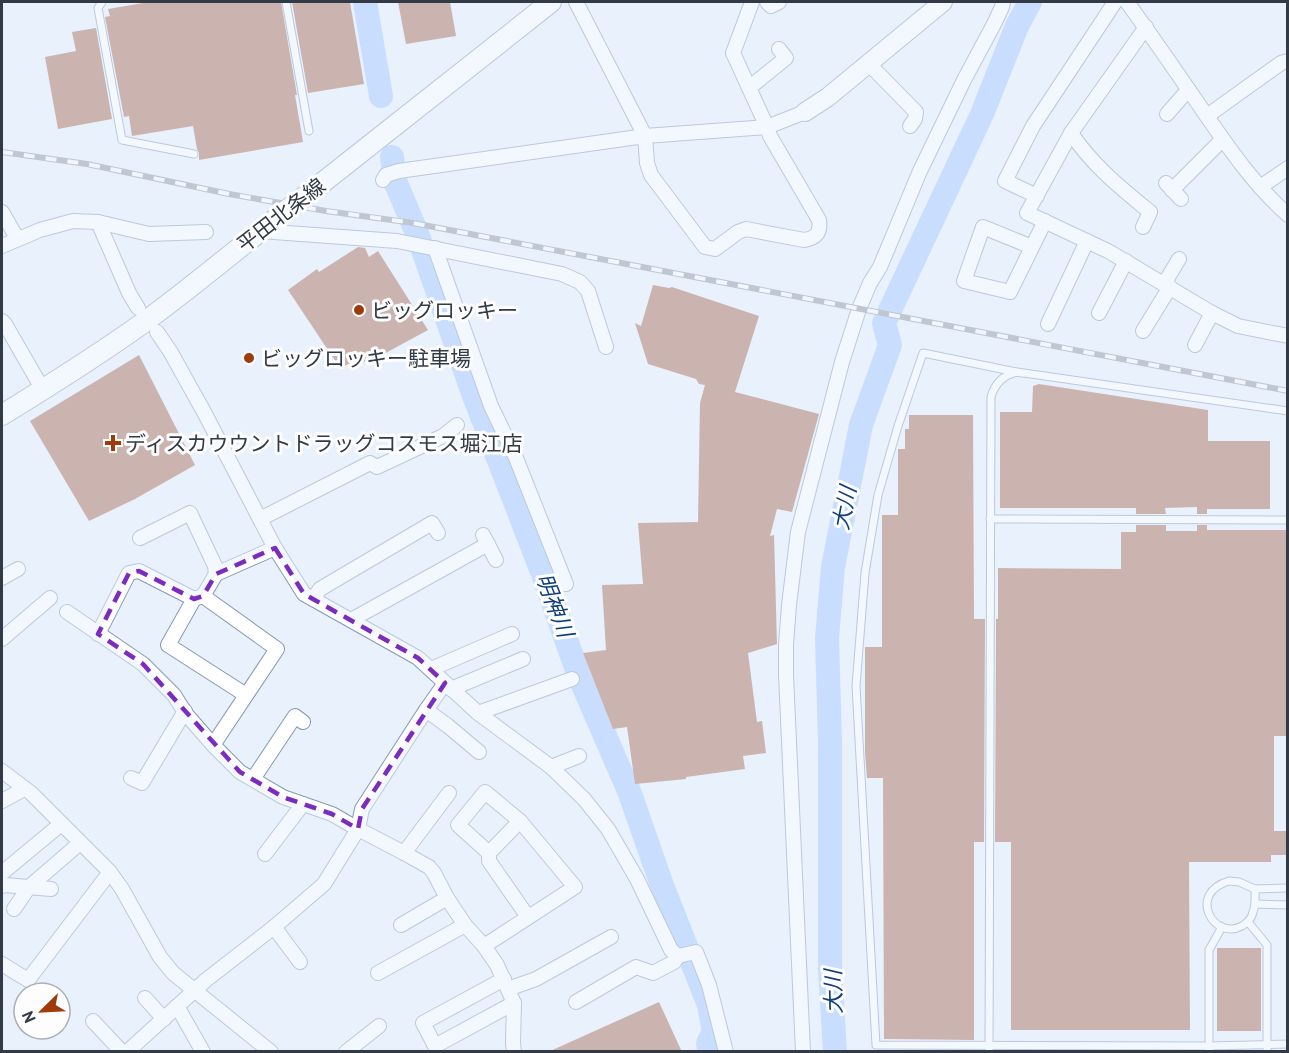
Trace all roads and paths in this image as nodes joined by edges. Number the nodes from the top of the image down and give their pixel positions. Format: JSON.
{"nodes":[{"id":1,"x":102,"y":2,"type":"edge"},
{"id":2,"x":286,"y":2,"type":"edge"},
{"id":3,"x":551,"y":2,"type":"edge"},
{"id":4,"x":576,"y":2,"type":"edge"},
{"id":5,"x":752,"y":2,"type":"edge"},
{"id":6,"x":767,"y":2,"type":"edge"},
{"id":7,"x":778,"y":2,"type":"edge"},
{"id":8,"x":943,"y":2,"type":"edge"},
{"id":9,"x":1003,"y":2,"type":"edge"},
{"id":10,"x":1115,"y":2,"type":"edge"},
{"id":11,"x":1127,"y":2,"type":"edge"},
{"id":12,"x":1146,"y":27,"type":"junction"},
{"id":13,"x":779,"y":49,"type":"dead end"},
{"id":14,"x":1287,"y":61,"type":"edge"},
{"id":15,"x":868,"y":63,"type":"junction"},
{"id":16,"x":749,"y":88,"type":"junction"},
{"id":17,"x":1188,"y":90,"type":"junction"},
{"id":18,"x":805,"y":112,"type":"joint"},
{"id":19,"x":1167,"y":114,"type":"dead end"},
{"id":20,"x":1207,"y":116,"type":"junction"},
{"id":21,"x":910,"y":126,"type":"dead end"},
{"id":22,"x":767,"y":127,"type":"junction"},
{"id":23,"x":309,"y":131,"type":"dead end"},
{"id":24,"x":1071,"y":133,"type":"junction"},
{"id":25,"x":645,"y":136,"type":"junction"},
{"id":26,"x":1222,"y":140,"type":"junction"},
{"id":27,"x":195,"y":154,"type":"dead end"},
{"id":28,"x":1287,"y":168,"type":"edge"},
{"id":29,"x":383,"y":180,"type":"dead end"},
{"id":30,"x":1260,"y":187,"type":"junction"},
{"id":31,"x":1173,"y":191,"type":"dead end"},
{"id":32,"x":1037,"y":196,"type":"junction"},
{"id":33,"x":2,"y":212,"type":"edge"},
{"id":34,"x":1287,"y":215,"type":"edge"},
{"id":35,"x":1045,"y":221,"type":"junction"},
{"id":36,"x":98,"y":222,"type":"junction"},
{"id":37,"x":1143,"y":227,"type":"dead end"},
{"id":38,"x":260,"y":231,"type":"junction"},
{"id":39,"x":206,"y":232,"type":"dead end"},
{"id":40,"x":17,"y":238,"type":"junction"},
{"id":41,"x":1087,"y":241,"type":"junction"},
{"id":42,"x":2,"y":246,"type":"edge"},
{"id":43,"x":431,"y":247,"type":"junction"},
{"id":44,"x":1032,"y":247,"type":"junction"},
{"id":45,"x":1179,"y":259,"type":"dead end"},
{"id":46,"x":1125,"y":261,"type":"junction"},
{"id":47,"x":1167,"y":285,"type":"junction"},
{"id":48,"x":138,"y":308,"type":"dead end"},
{"id":49,"x":1099,"y":313,"type":"dead end"},
{"id":50,"x":1212,"y":313,"type":"junction"},
{"id":51,"x":2,"y":321,"type":"edge"},
{"id":52,"x":1048,"y":324,"type":"dead end"},
{"id":53,"x":1143,"y":331,"type":"dead end"},
{"id":54,"x":157,"y":332,"type":"dead end"},
{"id":55,"x":1287,"y":336,"type":"edge"},
{"id":56,"x":1195,"y":345,"type":"dead end"},
{"id":57,"x":606,"y":347,"type":"dead end"},
{"id":58,"x":1021,"y":373,"type":"junction"},
{"id":59,"x":43,"y":390,"type":"junction"},
{"id":60,"x":1287,"y":411,"type":"edge"},
{"id":61,"x":2,"y":415,"type":"edge"},
{"id":62,"x":457,"y":425,"type":"dead end"},
{"id":63,"x":260,"y":519,"type":"junction"},
{"id":64,"x":990,"y":519,"type":"junction"},
{"id":65,"x":1287,"y":520,"type":"edge"},
{"id":66,"x":438,"y":533,"type":"dead end"},
{"id":67,"x":140,"y":538,"type":"dead end"},
{"id":68,"x":275,"y":549,"type":"junction"},
{"id":69,"x":496,"y":560,"type":"dead end"},
{"id":70,"x":17,"y":568,"type":"dead end"},
{"id":71,"x":216,"y":574,"type":"junction"},
{"id":72,"x":2,"y":578,"type":"edge"},
{"id":73,"x":566,"y":584,"type":"dead end"},
{"id":74,"x":199,"y":597,"type":"junction"},
{"id":75,"x":50,"y":598,"type":"dead end"},
{"id":76,"x":313,"y":599,"type":"junction"},
{"id":77,"x":67,"y":612,"type":"dead end"},
{"id":78,"x":351,"y":620,"type":"junction"},
{"id":79,"x":98,"y":634,"type":"junction"},
{"id":80,"x":512,"y":634,"type":"dead end"},
{"id":81,"x":2,"y":636,"type":"edge"},
{"id":82,"x":523,"y":659,"type":"dead end"},
{"id":83,"x":431,"y":669,"type":"junction"},
{"id":84,"x":572,"y":679,"type":"dead end"},
{"id":85,"x":448,"y":686,"type":"junction"},
{"id":86,"x":246,"y":695,"type":"junction"},
{"id":87,"x":426,"y":710,"type":"junction"},
{"id":88,"x":185,"y":711,"type":"junction"},
{"id":89,"x":478,"y":713,"type":"junction"},
{"id":90,"x":303,"y":722,"type":"dead end"},
{"id":91,"x":213,"y":745,"type":"junction"},
{"id":92,"x":479,"y":752,"type":"dead end"},
{"id":93,"x":579,"y":756,"type":"dead end"},
{"id":94,"x":551,"y":767,"type":"junction"},
{"id":95,"x":2,"y":771,"type":"edge"},
{"id":96,"x":131,"y":778,"type":"dead end"},
{"id":97,"x":253,"y":779,"type":"junction"},
{"id":98,"x":24,"y":789,"type":"junction"},
{"id":99,"x":449,"y":793,"type":"dead end"},
{"id":100,"x":2,"y":801,"type":"edge"},
{"id":101,"x":303,"y":804,"type":"junction"},
{"id":102,"x":520,"y":821,"type":"junction"},
{"id":103,"x":62,"y":824,"type":"junction"},
{"id":104,"x":358,"y":829,"type":"junction"},
{"id":105,"x":80,"y":843,"type":"junction"},
{"id":106,"x":405,"y":853,"type":"junction"},
{"id":107,"x":489,"y":853,"type":"junction"},
{"id":108,"x":265,"y":854,"type":"dead end"},
{"id":109,"x":110,"y":872,"type":"junction"},
{"id":110,"x":2,"y":873,"type":"edge"},
{"id":111,"x":2,"y":886,"type":"edge"},
{"id":112,"x":29,"y":887,"type":"junction"},
{"id":113,"x":1287,"y":888,"type":"edge"},
{"id":114,"x":51,"y":889,"type":"dead end"},
{"id":115,"x":1254,"y":889,"type":"junction"},
{"id":116,"x":447,"y":898,"type":"junction"},
{"id":117,"x":1255,"y":904,"type":"junction"},
{"id":118,"x":1287,"y":905,"type":"edge"},
{"id":119,"x":15,"y":909,"type":"dead end"},
{"id":120,"x":528,"y":917,"type":"junction"},
{"id":121,"x":1248,"y":922,"type":"junction"},
{"id":122,"x":401,"y":925,"type":"dead end"},
{"id":123,"x":465,"y":925,"type":"junction"},
{"id":124,"x":274,"y":927,"type":"junction"},
{"id":125,"x":1222,"y":927,"type":"junction"},
{"id":126,"x":611,"y":937,"type":"dead end"},
{"id":127,"x":484,"y":946,"type":"junction"},
{"id":128,"x":683,"y":955,"type":"junction"},
{"id":129,"x":300,"y":962,"type":"dead end"},
{"id":130,"x":2,"y":964,"type":"edge"},
{"id":131,"x":378,"y":973,"type":"dead end"},
{"id":132,"x":506,"y":984,"type":"junction"},
{"id":133,"x":195,"y":990,"type":"junction"},
{"id":134,"x":145,"y":998,"type":"dead end"},
{"id":135,"x":576,"y":1002,"type":"dead end"},
{"id":136,"x":514,"y":1003,"type":"junction"},
{"id":137,"x":177,"y":1006,"type":"junction"},
{"id":138,"x":164,"y":1019,"type":"junction"},
{"id":139,"x":93,"y":1022,"type":"dead end"},
{"id":140,"x":379,"y":1026,"type":"dead end"},
{"id":141,"x":1287,"y":1044,"type":"edge"},
{"id":142,"x":911,"y":1048,"type":"edge"},
{"id":143,"x":948,"y":1048,"type":"edge"},
{"id":144,"x":989,"y":1048,"type":"edge"},
{"id":145,"x":1267,"y":1048,"type":"edge"},
{"id":146,"x":1209,"y":1049,"type":"edge"},
{"id":147,"x":129,"y":1050,"type":"edge"},
{"id":148,"x":203,"y":1052,"type":"edge"},
{"id":149,"x":271,"y":1052,"type":"edge"},
{"id":150,"x":346,"y":1052,"type":"edge"},
{"id":151,"x":514,"y":1052,"type":"edge"},
{"id":152,"x":726,"y":1052,"type":"edge"},
{"id":153,"x":803,"y":1052,"type":"edge"}],
"edges":[{"from":1,"to":27,"type":"lane"},
{"from":2,"to":23,"type":"lane"},
{"from":3,"to":38,"type":"main road","name":"平田北条線","bridge":true},
{"from":4,"to":25,"type":"street"},
{"from":5,"to":16,"type":"street"},
{"from":6,"to":7,"type":"street"},
{"from":8,"to":15,"type":"street"},
{"from":9,"to":153,"type":"street"},
{"from":10,"to":32,"type":"street"},
{"from":11,"to":12,"type":"street"},
{"from":12,"to":17,"type":"street"},
{"from":12,"to":24,"type":"street"},
{"from":13,"to":16,"type":"street"},
{"from":14,"to":20,"type":"street"},
{"from":15,"to":18,"type":"street"},
{"from":15,"to":21,"type":"street"},
{"from":16,"to":22,"type":"street"},
{"from":17,"to":19,"type":"street"},
{"from":17,"to":20,"type":"street"},
{"from":18,"to":22,"type":"street"},
{"from":20,"to":26,"type":"street"},
{"from":22,"to":25,"type":"street"},
{"from":22,"to":25,"type":"street"},
{"from":24,"to":32,"type":"street"},
{"from":24,"to":37,"type":"street"},
{"from":25,"to":29,"type":"street"},
{"from":26,"to":30,"type":"street"},
{"from":26,"to":31,"type":"street"},
{"from":28,"to":30,"type":"street"},
{"from":30,"to":34,"type":"street"},
{"from":32,"to":35,"type":"street"},
{"from":33,"to":40,"type":"street"},
{"from":35,"to":41,"type":"street"},
{"from":35,"to":44,"type":"street"},
{"from":36,"to":39,"type":"street"},
{"from":36,"to":40,"type":"street"},
{"from":36,"to":48,"type":"street"},
{"from":38,"to":43,"type":"street"},
{"from":38,"to":59,"type":"main road","name":"平田北条線"},
{"from":40,"to":42,"type":"street"},
{"from":41,"to":46,"type":"street"},
{"from":41,"to":52,"type":"street"},
{"from":43,"to":57,"type":"street"},
{"from":43,"to":73,"type":"street"},
{"from":44,"to":44,"type":"street"},
{"from":45,"to":47,"type":"street"},
{"from":46,"to":47,"type":"street"},
{"from":46,"to":49,"type":"street"},
{"from":47,"to":50,"type":"street"},
{"from":47,"to":53,"type":"street"},
{"from":50,"to":55,"type":"street"},
{"from":50,"to":56,"type":"street"},
{"from":51,"to":59,"type":"street"},
{"from":54,"to":63,"type":"street"},
{"from":58,"to":60,"type":"lane"},
{"from":58,"to":64,"type":"lane"},
{"from":58,"to":142,"type":"lane"},
{"from":59,"to":61,"type":"main road","name":"平田北条線"},
{"from":62,"to":63,"type":"street"},
{"from":63,"to":68,"type":"street"},
{"from":64,"to":65,"type":"lane"},
{"from":64,"to":144,"type":"lane"},
{"from":66,"to":76,"type":"street"},
{"from":67,"to":71,"type":"street"},
{"from":68,"to":71,"type":"street"},
{"from":68,"to":76,"type":"street"},
{"from":69,"to":78,"type":"street"},
{"from":70,"to":72,"type":"street"},
{"from":71,"to":74,"type":"street"},
{"from":74,"to":79,"type":"street"},
{"from":74,"to":86,"type":"street"},
{"from":74,"to":86,"type":"street"},
{"from":75,"to":81,"type":"street"},
{"from":76,"to":78,"type":"street"},
{"from":77,"to":79,"type":"street"},
{"from":78,"to":83,"type":"street"},
{"from":79,"to":88,"type":"street"},
{"from":80,"to":83,"type":"street"},
{"from":82,"to":85,"type":"street"},
{"from":83,"to":85,"type":"street"},
{"from":84,"to":89,"type":"street"},
{"from":85,"to":87,"type":"street"},
{"from":85,"to":89,"type":"street"},
{"from":86,"to":91,"type":"street"},
{"from":87,"to":92,"type":"street"},
{"from":87,"to":104,"type":"street"},
{"from":88,"to":91,"type":"street"},
{"from":88,"to":96,"type":"street"},
{"from":89,"to":94,"type":"street"},
{"from":90,"to":97,"type":"street"},
{"from":91,"to":97,"type":"street"},
{"from":93,"to":94,"type":"street"},
{"from":94,"to":128,"type":"street"},
{"from":95,"to":98,"type":"street"},
{"from":97,"to":101,"type":"street"},
{"from":98,"to":100,"type":"street"},
{"from":98,"to":103,"type":"street"},
{"from":99,"to":106,"type":"street"},
{"from":101,"to":104,"type":"street"},
{"from":101,"to":108,"type":"street"},
{"from":102,"to":107,"type":"street"},
{"from":102,"to":107,"type":"street"},
{"from":102,"to":120,"type":"street"},
{"from":103,"to":105,"type":"street"},
{"from":103,"to":110,"type":"street"},
{"from":104,"to":106,"type":"street"},
{"from":104,"to":124,"type":"street"},
{"from":105,"to":109,"type":"street"},
{"from":105,"to":112,"type":"street"},
{"from":106,"to":116,"type":"street"},
{"from":107,"to":120,"type":"street"},
{"from":109,"to":130,"type":"street"},
{"from":109,"to":133,"type":"street"},
{"from":111,"to":112,"type":"street"},
{"from":112,"to":114,"type":"street"},
{"from":112,"to":119,"type":"street"},
{"from":113,"to":115,"type":"lane"},
{"from":115,"to":117,"type":"lane"},
{"from":115,"to":125,"type":"lane"},
{"from":116,"to":122,"type":"street"},
{"from":116,"to":123,"type":"street"},
{"from":117,"to":118,"type":"lane"},
{"from":117,"to":121,"type":"lane"},
{"from":120,"to":127,"type":"street"},
{"from":121,"to":125,"type":"lane"},
{"from":121,"to":145,"type":"lane"},
{"from":123,"to":127,"type":"street"},
{"from":123,"to":131,"type":"street"},
{"from":124,"to":129,"type":"street"},
{"from":124,"to":133,"type":"street"},
{"from":125,"to":146,"type":"lane"},
{"from":126,"to":132,"type":"street"},
{"from":127,"to":132,"type":"street"},
{"from":128,"to":135,"type":"street"},
{"from":128,"to":152,"type":"street"},
{"from":132,"to":136,"type":"street"},
{"from":132,"to":136,"type":"street"},
{"from":133,"to":137,"type":"street"},
{"from":133,"to":149,"type":"street"},
{"from":134,"to":138,"type":"street"},
{"from":136,"to":151,"type":"street"},
{"from":137,"to":138,"type":"street"},
{"from":137,"to":148,"type":"street"},
{"from":138,"to":147,"type":"street"},
{"from":139,"to":147,"type":"street"},
{"from":140,"to":150,"type":"street"},
{"from":141,"to":145,"type":"lane"},
{"from":142,"to":143,"type":"lane"},
{"from":143,"to":144,"type":"lane"},
{"from":144,"to":146,"type":"lane"},
{"from":145,"to":146,"type":"lane"}]}
